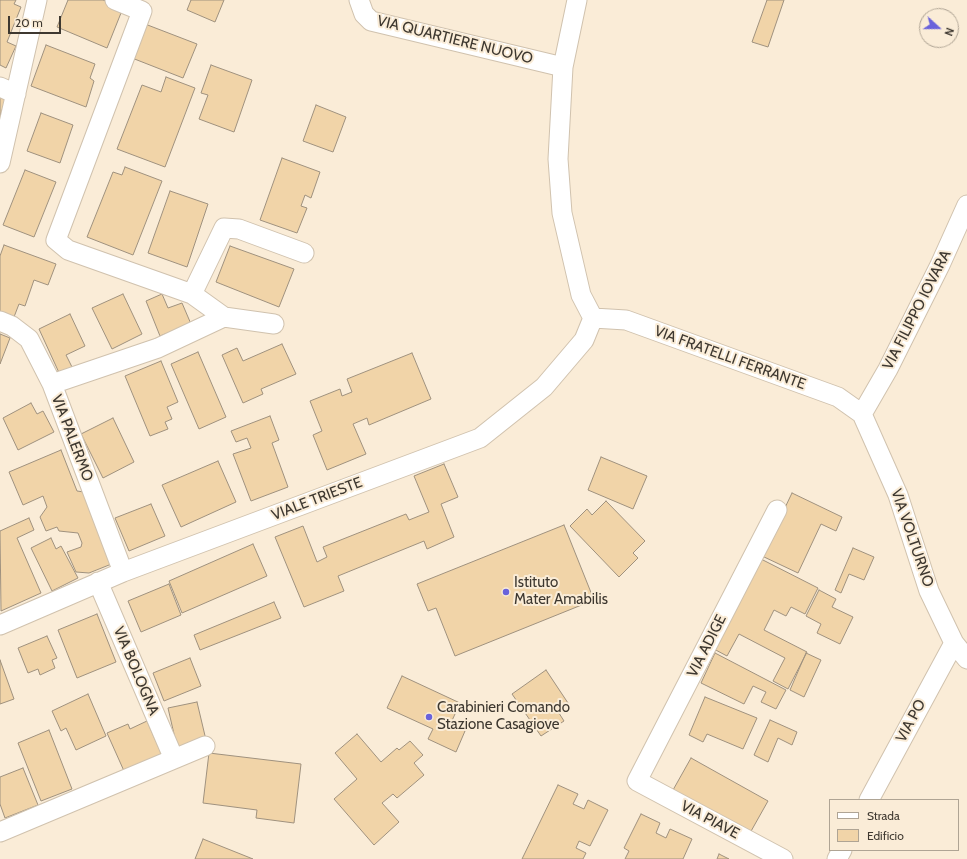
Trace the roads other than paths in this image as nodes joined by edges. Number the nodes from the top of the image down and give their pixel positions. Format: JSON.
{"nodes":[{"id":1,"x":37,"y":0,"type":"edge"},
{"id":2,"x":115,"y":0,"type":"edge"},
{"id":3,"x":359,"y":0,"type":"edge"},
{"id":4,"x":577,"y":0,"type":"edge"},
{"id":5,"x":563,"y":67,"type":"junction"},
{"id":6,"x":8,"y":90,"type":"edge"},
{"id":7,"x":0,"y":163,"type":"edge"},
{"id":8,"x":967,"y":205,"type":"edge"},
{"id":9,"x":304,"y":253,"type":"dead end"},
{"id":10,"x":192,"y":294,"type":"junction"},
{"id":11,"x":224,"y":317,"type":"junction"},
{"id":12,"x":593,"y":318,"type":"junction"},
{"id":13,"x":0,"y":321,"type":"edge"},
{"id":14,"x":274,"y":324,"type":"dead end"},
{"id":15,"x":52,"y":384,"type":"junction"},
{"id":16,"x":862,"y":414,"type":"junction"},
{"id":17,"x":776,"y":510,"type":"dead end"},
{"id":18,"x":123,"y":572,"type":"junction"},
{"id":19,"x":98,"y":582,"type":"junction"},
{"id":20,"x":0,"y":625,"type":"edge"},
{"id":21,"x":954,"y":643,"type":"junction"},
{"id":22,"x":967,"y":659,"type":"edge"},
{"id":23,"x":205,"y":746,"type":"dead end"},
{"id":24,"x":174,"y":759,"type":"junction"},
{"id":25,"x":637,"y":782,"type":"joint"},
{"id":26,"x":870,"y":799,"type":"edge"},
{"id":27,"x":0,"y":832,"type":"edge"},
{"id":28,"x":783,"y":859,"type":"edge"}],
"edges":[{"from":1,"to":6,"type":"street"},
{"from":2,"to":10,"type":"street"},
{"from":3,"to":5,"type":"street","name":"VIA QUARTIERE NUOVO"},
{"from":4,"to":5,"type":"street"},
{"from":5,"to":12,"type":"street"},
{"from":6,"to":7,"type":"street"},
{"from":8,"to":16,"type":"street","name":"VIA FILIPPO IOVARA"},
{"from":9,"to":10,"type":"street"},
{"from":10,"to":11,"type":"street"},
{"from":11,"to":14,"type":"street"},
{"from":11,"to":15,"type":"street"},
{"from":12,"to":16,"type":"street","name":"VIA FRATELLI FERRANTE"},
{"from":12,"to":18,"type":"street","name":"VIALE TRIESTE"},
{"from":13,"to":15,"type":"street","name":"VIA PALERMO"},
{"from":15,"to":18,"type":"street","name":"VIA PALERMO"},
{"from":16,"to":21,"type":"street","name":"VIA VOLTURNO"},
{"from":17,"to":25,"type":"street","name":"VIA ADIGE"},
{"from":18,"to":19,"type":"street","name":"VIALE TRIESTE"},
{"from":19,"to":20,"type":"street","name":"VIALE TRIESTE"},
{"from":19,"to":24,"type":"street","name":"VIA BOLOGNA"},
{"from":21,"to":22,"type":"street","name":"VIA VOLTURNO"},
{"from":21,"to":26,"type":"street","name":"VIA PO"},
{"from":23,"to":24,"type":"street"},
{"from":24,"to":27,"type":"street"},
{"from":25,"to":28,"type":"street","name":"VIA PIAVE"}]}
